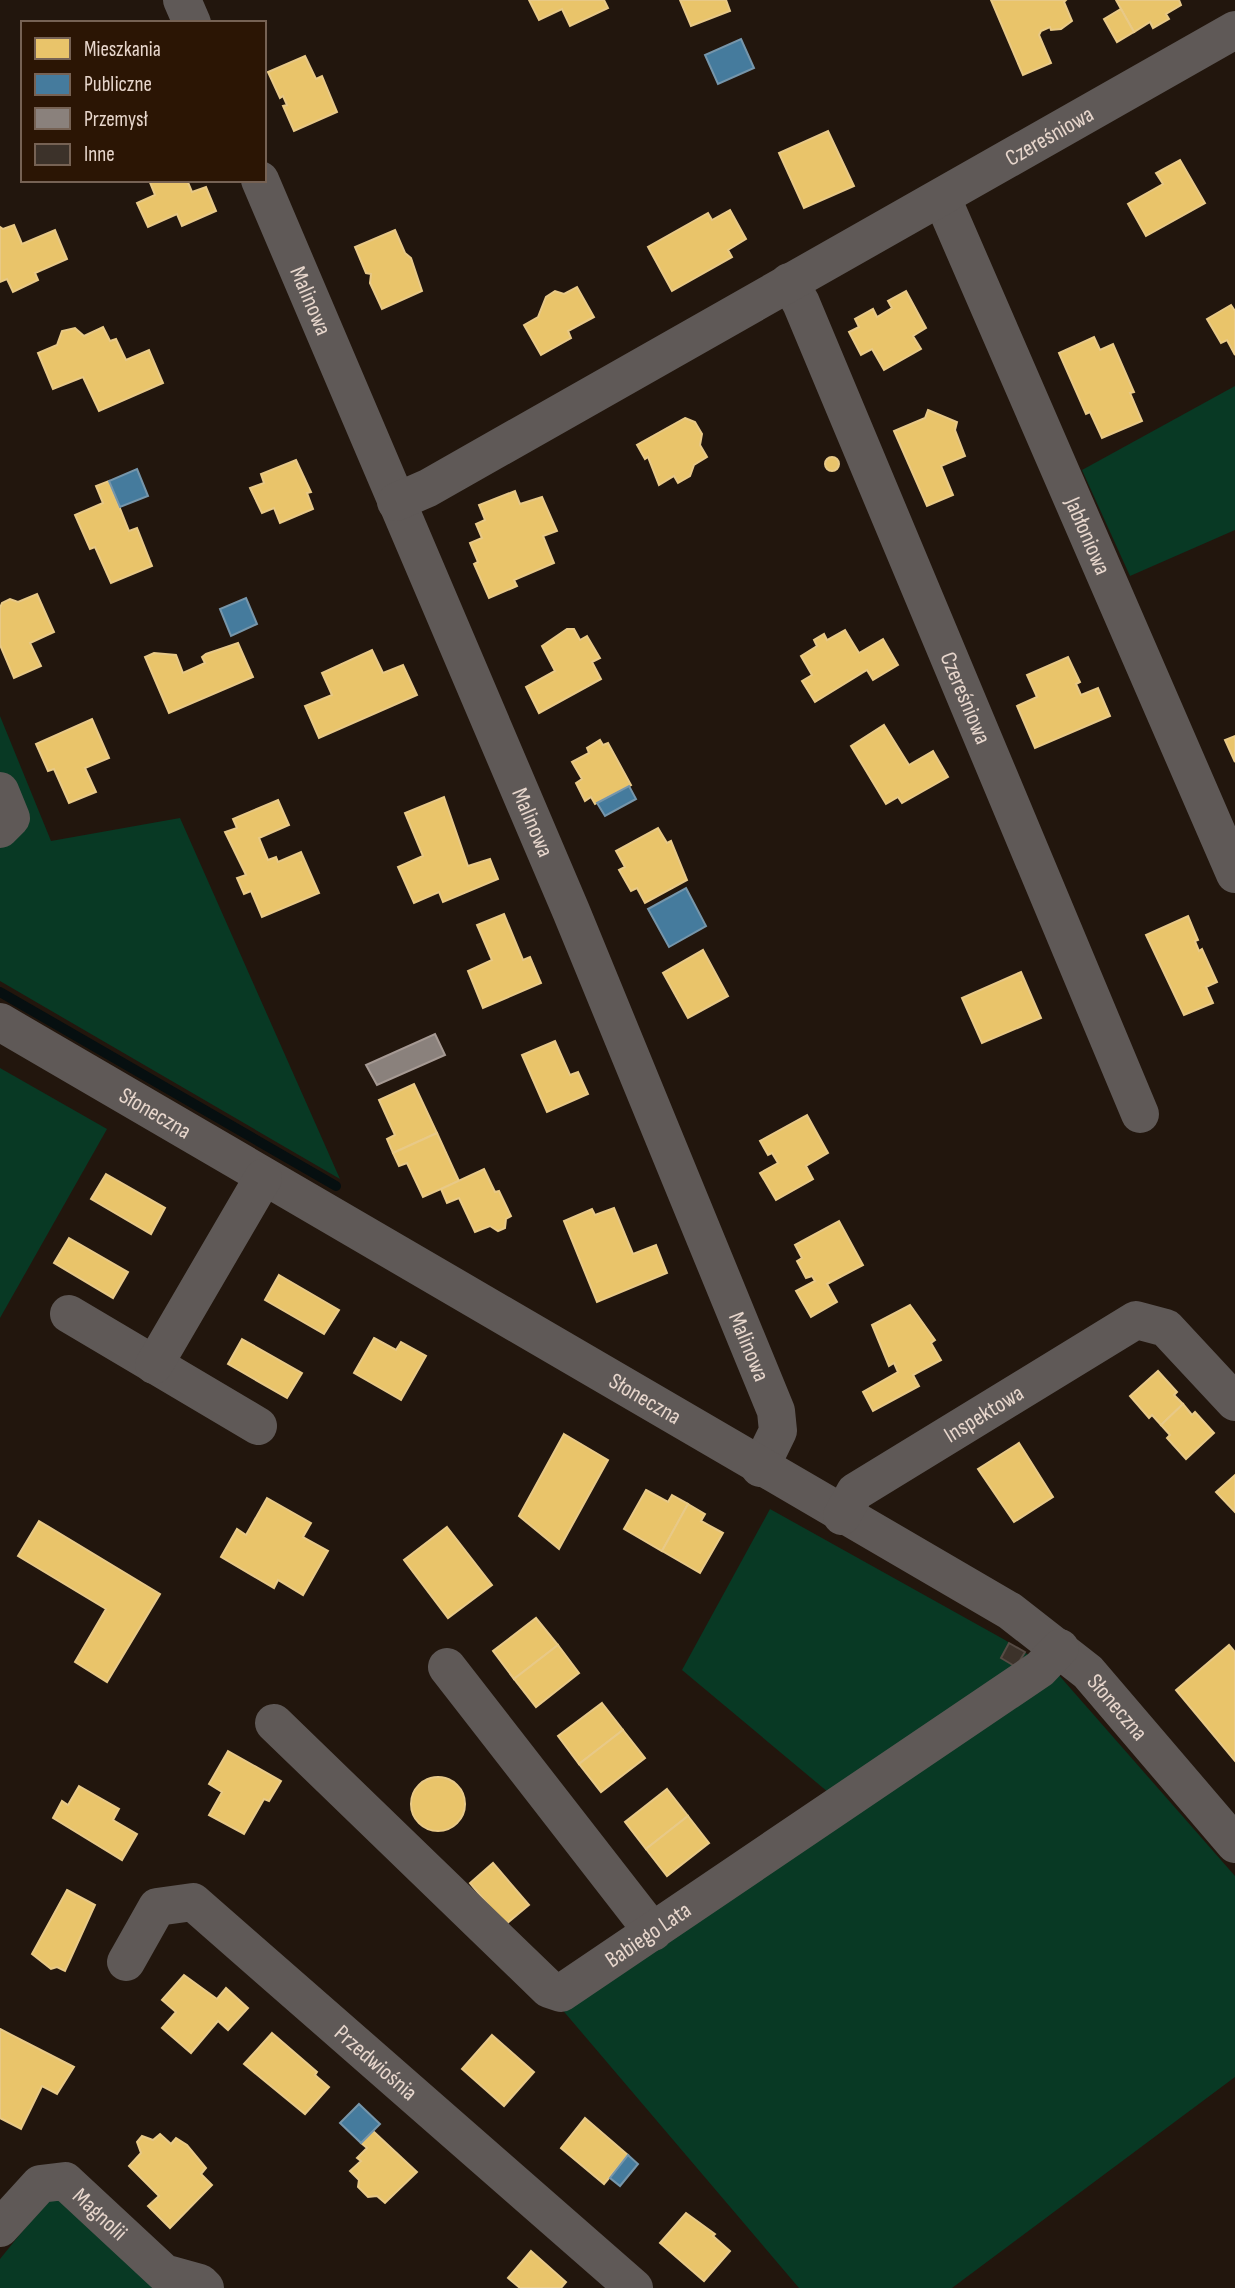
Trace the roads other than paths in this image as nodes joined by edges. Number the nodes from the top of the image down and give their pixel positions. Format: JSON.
{"nodes":[{"id":1,"x":182,"y":0,"type":"edge"},
{"id":2,"x":191,"y":21,"type":"edge"},
{"id":3,"x":1235,"y":30,"type":"edge"},
{"id":4,"x":261,"y":182,"type":"edge"},
{"id":5,"x":942,"y":198,"type":"junction"},
{"id":6,"x":789,"y":282,"type":"junction"},
{"id":7,"x":396,"y":502,"type":"junction"},
{"id":8,"x":0,"y":791,"type":"edge"},
{"id":9,"x":0,"y":828,"type":"edge"},
{"id":10,"x":1235,"y":874,"type":"edge"},
{"id":11,"x":0,"y":1022,"type":"edge"},
{"id":12,"x":1140,"y":1114,"type":"dead end"},
{"id":13,"x":263,"y":1178,"type":"junction"},
{"id":14,"x":69,"y":1314,"type":"dead end"},
{"id":15,"x":154,"y":1365,"type":"junction"},
{"id":16,"x":1235,"y":1402,"type":"edge"},
{"id":17,"x":258,"y":1426,"type":"dead end"},
{"id":18,"x":760,"y":1468,"type":"junction"},
{"id":19,"x":842,"y":1516,"type":"junction"},
{"id":20,"x":1060,"y":1648,"type":"junction"},
{"id":21,"x":447,"y":1667,"type":"dead end"},
{"id":22,"x":274,"y":1723,"type":"dead end"},
{"id":23,"x":1235,"y":1844,"type":"edge"},
{"id":24,"x":653,"y":1932,"type":"junction"},
{"id":25,"x":126,"y":1962,"type":"dead end"},
{"id":26,"x":0,"y":2228,"type":"edge"},
{"id":27,"x":205,"y":2288,"type":"edge"},
{"id":28,"x":634,"y":2288,"type":"edge"}],
"edges":[{"from":1,"to":2,"type":"street"},
{"from":3,"to":5,"type":"street","name":"Czereśniowa"},
{"from":4,"to":7,"type":"street","name":"Malinowa"},
{"from":5,"to":6,"type":"street","name":"Czereśniowa"},
{"from":5,"to":10,"type":"street","name":"Jabłoniowa"},
{"from":6,"to":7,"type":"street","name":"Czereśniowa"},
{"from":6,"to":12,"type":"street","name":"Czereśniowa"},
{"from":7,"to":18,"type":"street","name":"Malinowa"},
{"from":8,"to":9,"type":"street"},
{"from":11,"to":13,"type":"street","name":"Słoneczna"},
{"from":13,"to":15,"type":"street"},
{"from":13,"to":18,"type":"street","name":"Słoneczna"},
{"from":14,"to":15,"type":"street"},
{"from":15,"to":17,"type":"street"},
{"from":16,"to":19,"type":"street","name":"Inspektowa"},
{"from":18,"to":19,"type":"street","name":"Słoneczna"},
{"from":19,"to":20,"type":"street","name":"Słoneczna"},
{"from":20,"to":23,"type":"street","name":"Słoneczna"},
{"from":20,"to":24,"type":"street","name":"Babiego Lata"},
{"from":21,"to":24,"type":"street"},
{"from":22,"to":24,"type":"street","name":"Babiego Lata"},
{"from":25,"to":28,"type":"street","name":"Przedwiośnia"},
{"from":26,"to":27,"type":"street","name":"Magnolii"}]}
